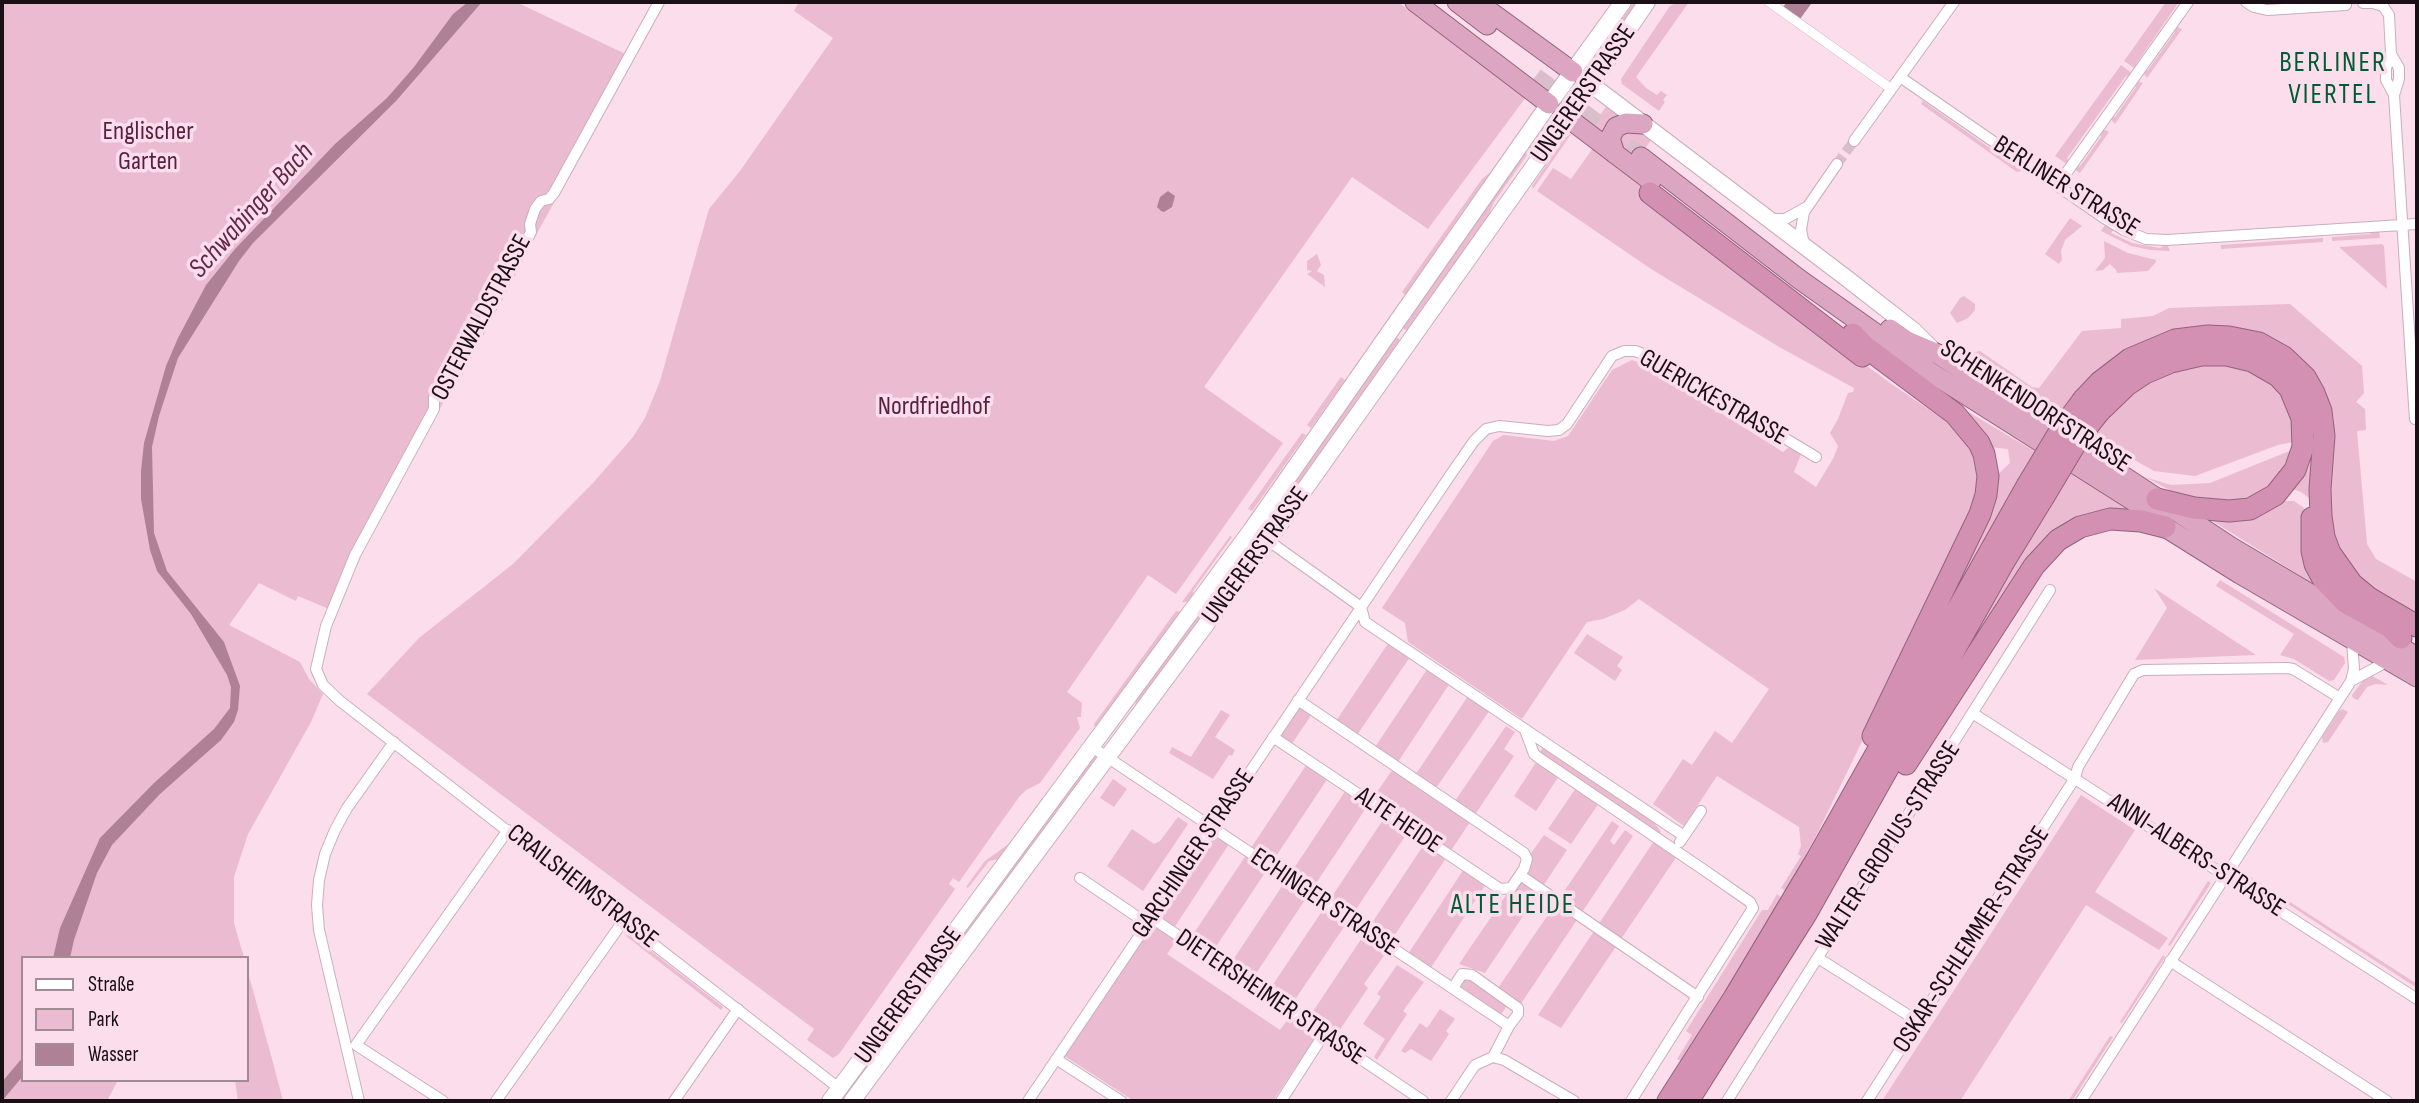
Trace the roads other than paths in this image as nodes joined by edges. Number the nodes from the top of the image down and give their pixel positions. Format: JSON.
{"nodes":[{"id":1,"x":659,"y":2,"type":"edge"},
{"id":2,"x":1415,"y":2,"type":"edge"},
{"id":3,"x":1436,"y":2,"type":"edge"},
{"id":4,"x":1457,"y":2,"type":"edge"},
{"id":5,"x":1477,"y":2,"type":"edge"},
{"id":6,"x":1623,"y":2,"type":"edge"},
{"id":7,"x":1647,"y":2,"type":"edge"},
{"id":8,"x":1769,"y":2,"type":"edge"},
{"id":9,"x":1954,"y":2,"type":"edge"},
{"id":10,"x":2188,"y":2,"type":"edge"},
{"id":11,"x":2246,"y":2,"type":"edge"},
{"id":12,"x":2363,"y":3,"type":"edge"},
{"id":13,"x":2346,"y":5,"type":"dead end"},
{"id":14,"x":1573,"y":72,"type":"junction"},
{"id":15,"x":1900,"y":77,"type":"junction"},
{"id":16,"x":1590,"y":84,"type":"junction"},
{"id":17,"x":1886,"y":85,"type":"dead end"},
{"id":18,"x":1549,"y":104,"type":"junction"},
{"id":19,"x":1568,"y":118,"type":"junction"},
{"id":20,"x":1643,"y":124,"type":"junction"},
{"id":21,"x":1854,"y":141,"type":"tunnel mouth"},
{"id":22,"x":1615,"y":154,"type":"junction"},
{"id":23,"x":1837,"y":164,"type":"tunnel mouth"},
{"id":24,"x":2057,"y":186,"type":"junction"},
{"id":25,"x":1650,"y":193,"type":"dead end"},
{"id":26,"x":1807,"y":207,"type":"junction"},
{"id":27,"x":1768,"y":219,"type":"junction"},
{"id":28,"x":2417,"y":224,"type":"edge"},
{"id":29,"x":2401,"y":225,"type":"junction"},
{"id":30,"x":1805,"y":247,"type":"junction"},
{"id":31,"x":1853,"y":334,"type":"junction"},
{"id":32,"x":1938,"y":354,"type":"junction"},
{"id":33,"x":2415,"y":377,"type":"edge"},
{"id":34,"x":2091,"y":406,"type":"junction"},
{"id":35,"x":2417,"y":419,"type":"edge"},
{"id":36,"x":1962,"y":424,"type":"junction"},
{"id":37,"x":2037,"y":441,"type":"junction"},
{"id":38,"x":1816,"y":457,"type":"dead end"},
{"id":39,"x":2157,"y":499,"type":"junction"},
{"id":40,"x":2165,"y":527,"type":"junction"},
{"id":41,"x":1252,"y":529,"type":"junction"},
{"id":42,"x":1268,"y":541,"type":"junction"},
{"id":43,"x":2231,"y":547,"type":"junction"},
{"id":44,"x":2050,"y":590,"type":"dead end"},
{"id":45,"x":1361,"y":607,"type":"junction"},
{"id":46,"x":2412,"y":637,"type":"edge"},
{"id":47,"x":2352,"y":641,"type":"junction"},
{"id":48,"x":2417,"y":657,"type":"edge"},
{"id":49,"x":2388,"y":661,"type":"junction"},
{"id":50,"x":2417,"y":677,"type":"edge"},
{"id":51,"x":2351,"y":681,"type":"junction"},
{"id":52,"x":323,"y":685,"type":"joint"},
{"id":53,"x":2340,"y":698,"type":"junction"},
{"id":54,"x":1298,"y":700,"type":"junction"},
{"id":55,"x":1974,"y":714,"type":"junction"},
{"id":56,"x":1524,"y":729,"type":"junction"},
{"id":57,"x":1273,"y":737,"type":"junction"},
{"id":58,"x":394,"y":742,"type":"junction"},
{"id":59,"x":1092,"y":747,"type":"junction"},
{"id":60,"x":1106,"y":758,"type":"junction"},
{"id":61,"x":2075,"y":778,"type":"junction"},
{"id":62,"x":1861,"y":801,"type":"junction"},
{"id":63,"x":1701,"y":811,"type":"dead end"},
{"id":64,"x":1212,"y":828,"type":"junction"},
{"id":65,"x":508,"y":830,"type":"junction"},
{"id":66,"x":1684,"y":836,"type":"junction"},
{"id":67,"x":1675,"y":850,"type":"junction"},
{"id":68,"x":1520,"y":875,"type":"junction"},
{"id":69,"x":2226,"y":876,"type":"junction"},
{"id":70,"x":1080,"y":877,"type":"dead end"},
{"id":71,"x":1152,"y":918,"type":"junction"},
{"id":72,"x":624,"y":920,"type":"junction"},
{"id":73,"x":1818,"y":958,"type":"junction"},
{"id":74,"x":2170,"y":961,"type":"junction"},
{"id":75,"x":1453,"y":988,"type":"junction"},
{"id":76,"x":1698,"y":997,"type":"junction"},
{"id":77,"x":2417,"y":999,"type":"edge"},
{"id":78,"x":738,"y":1009,"type":"junction"},
{"id":79,"x":1919,"y":1022,"type":"junction"},
{"id":80,"x":1509,"y":1026,"type":"junction"},
{"id":81,"x":1324,"y":1034,"type":"junction"},
{"id":82,"x":352,"y":1046,"type":"junction"},
{"id":83,"x":1493,"y":1056,"type":"junction"},
{"id":84,"x":1056,"y":1059,"type":"junction"},
{"id":85,"x":835,"y":1095,"type":"edge"},
{"id":86,"x":359,"y":1101,"type":"edge"},
{"id":87,"x":443,"y":1101,"type":"edge"},
{"id":88,"x":496,"y":1101,"type":"edge"},
{"id":89,"x":674,"y":1101,"type":"edge"},
{"id":90,"x":852,"y":1101,"type":"edge"},
{"id":91,"x":1028,"y":1101,"type":"edge"},
{"id":92,"x":1121,"y":1101,"type":"edge"},
{"id":93,"x":1281,"y":1101,"type":"edge"},
{"id":94,"x":1423,"y":1101,"type":"edge"},
{"id":95,"x":1451,"y":1101,"type":"edge"},
{"id":96,"x":1574,"y":1101,"type":"edge"},
{"id":97,"x":1631,"y":1101,"type":"edge"},
{"id":98,"x":1668,"y":1101,"type":"edge"},
{"id":99,"x":1688,"y":1101,"type":"edge"},
{"id":100,"x":1727,"y":1101,"type":"edge"},
{"id":101,"x":1867,"y":1101,"type":"edge"},
{"id":102,"x":2081,"y":1101,"type":"edge"},
{"id":103,"x":2387,"y":1101,"type":"edge"}],
"edges":[{"from":1,"to":52,"type":"street","name":"OSTERWALDSTRASSE"},
{"from":2,"to":18,"type":"highway"},
{"from":3,"to":4,"type":"highway"},
{"from":5,"to":14,"type":"highway"},
{"from":6,"to":14,"type":"main road","name":"UNGERERSTRASSE"},
{"from":7,"to":16,"type":"main road","name":"UNGERERSTRASSE"},
{"from":8,"to":17,"type":"street"},
{"from":9,"to":15,"type":"street"},
{"from":10,"to":24,"type":"street"},
{"from":11,"to":13,"type":"street"},
{"from":12,"to":29,"type":"street"},
{"from":14,"to":16,"type":"main road"},
{"from":14,"to":18,"type":"main road","name":"UNGERERSTRASSE"},
{"from":15,"to":21,"type":"street"},
{"from":15,"to":24,"type":"street","name":"BERLINER STRASSE"},
{"from":16,"to":19,"type":"main road","name":"UNGERERSTRASSE"},
{"from":16,"to":20,"type":"main road"},
{"from":18,"to":19,"type":"main road"},
{"from":18,"to":41,"type":"main road","name":"UNGERERSTRASSE"},
{"from":19,"to":22,"type":"highway"},
{"from":19,"to":42,"type":"main road","name":"UNGERERSTRASSE"},
{"from":20,"to":22,"type":"highway"},
{"from":20,"to":27,"type":"main road"},
{"from":22,"to":31,"type":"highway"},
{"from":23,"to":26,"type":"street"},
{"from":24,"to":29,"type":"street","name":"BERLINER STRASSE"},
{"from":25,"to":36,"type":"highway"},
{"from":26,"to":27,"type":"street"},
{"from":26,"to":30,"type":"street"},
{"from":27,"to":30,"type":"main road"},
{"from":28,"to":29,"type":"street","name":"BERLINER STRASSE"},
{"from":29,"to":33,"type":"street"},
{"from":30,"to":32,"type":"main road"},
{"from":31,"to":36,"type":"highway"},
{"from":31,"to":37,"type":"highway"},
{"from":32,"to":37,"type":"highway","name":"SCHENKENDORFSTRASSE"},
{"from":32,"to":39,"type":"highway","name":"SCHENKENDORFSTRASSE"},
{"from":33,"to":35,"type":"street"},
{"from":34,"to":39,"type":"highway"},
{"from":34,"to":46,"type":"highway"},
{"from":34,"to":62,"type":"highway","bridge":true},
{"from":36,"to":62,"type":"highway"},
{"from":37,"to":40,"type":"highway","name":"SCHENKENDORFSTRASSE"},
{"from":38,"to":45,"type":"street","name":"GUERICKESTRASSE"},
{"from":39,"to":43,"type":"highway","name":"SCHENKENDORFSTRASSE"},
{"from":40,"to":47,"type":"highway","name":"SCHENKENDORFSTRASSE"},
{"from":40,"to":62,"type":"highway"},
{"from":41,"to":42,"type":"street"},
{"from":41,"to":59,"type":"main road","name":"UNGERERSTRASSE"},
{"from":42,"to":45,"type":"street"},
{"from":42,"to":60,"type":"main road","name":"UNGERERSTRASSE"},
{"from":43,"to":46,"type":"highway"},
{"from":43,"to":48,"type":"highway","name":"SCHENKENDORFSTRASSE"},
{"from":44,"to":55,"type":"street","name":"WALTER-GROPIUS-STRASSE"},
{"from":45,"to":54,"type":"street","name":"GARCHINGER STRASSE"},
{"from":45,"to":56,"type":"street"},
{"from":47,"to":49,"type":"highway","name":"SCHENKENDORFSTRASSE"},
{"from":47,"to":51,"type":"street"},
{"from":49,"to":50,"type":"highway","name":"SCHENKENDORFSTRASSE"},
{"from":49,"to":51,"type":"street"},
{"from":51,"to":53,"type":"street"},
{"from":52,"to":58,"type":"street","name":"CRAILSHEIMSTRASSE"},
{"from":53,"to":61,"type":"street","name":"OSKAR-SCHLEMMER-STRASSE"},
{"from":53,"to":69,"type":"street"},
{"from":54,"to":57,"type":"street","name":"GARCHINGER STRASSE"},
{"from":54,"to":68,"type":"street","name":"ALTE HEIDE"},
{"from":55,"to":61,"type":"street","name":"ANNI-ALBERS-STRASSE"},
{"from":55,"to":73,"type":"street","name":"WALTER-GROPIUS-STRASSE"},
{"from":56,"to":66,"type":"street"},
{"from":56,"to":67,"type":"street"},
{"from":57,"to":64,"type":"street","name":"GARCHINGER STRASSE"},
{"from":57,"to":68,"type":"street","name":"ALTE HEIDE"},
{"from":58,"to":65,"type":"street","name":"CRAILSHEIMSTRASSE"},
{"from":58,"to":82,"type":"street"},
{"from":59,"to":60,"type":"street","name":"ECHINGER STRASSE"},
{"from":59,"to":85,"type":"main road","name":"UNGERERSTRASSE"},
{"from":60,"to":64,"type":"street","name":"ECHINGER STRASSE"},
{"from":60,"to":90,"type":"main road","name":"UNGERERSTRASSE"},
{"from":61,"to":69,"type":"street","name":"ANNI-ALBERS-STRASSE"},
{"from":61,"to":79,"type":"street","name":"OSKAR-SCHLEMMER-STRASSE"},
{"from":62,"to":98,"type":"highway"},
{"from":62,"to":99,"type":"highway"},
{"from":63,"to":66,"type":"street"},
{"from":64,"to":71,"type":"street","name":"GARCHINGER STRASSE"},
{"from":64,"to":75,"type":"street","name":"ECHINGER STRASSE"},
{"from":65,"to":72,"type":"street","name":"CRAILSHEIMSTRASSE"},
{"from":65,"to":82,"type":"street"},
{"from":66,"to":67,"type":"street"},
{"from":67,"to":76,"type":"street"},
{"from":68,"to":76,"type":"street"},
{"from":69,"to":74,"type":"street"},
{"from":69,"to":77,"type":"street","name":"ANNI-ALBERS-STRASSE"},
{"from":70,"to":71,"type":"street","name":"DIETERSHEIMER STRASSE"},
{"from":71,"to":81,"type":"street","name":"DIETERSHEIMER STRASSE"},
{"from":71,"to":84,"type":"street","name":"GARCHINGER STRASSE"},
{"from":72,"to":78,"type":"street","name":"CRAILSHEIMSTRASSE"},
{"from":72,"to":88,"type":"street"},
{"from":73,"to":79,"type":"street"},
{"from":73,"to":100,"type":"street","name":"WALTER-GROPIUS-STRASSE"},
{"from":74,"to":102,"type":"street"},
{"from":74,"to":103,"type":"street"},
{"from":75,"to":80,"type":"street","name":"ECHINGER STRASSE"},
{"from":75,"to":80,"type":"street"},
{"from":76,"to":97,"type":"street"},
{"from":78,"to":85,"type":"street","name":"CRAILSHEIMSTRASSE"},
{"from":78,"to":89,"type":"street"},
{"from":79,"to":101,"type":"street","name":"OSKAR-SCHLEMMER-STRASSE"},
{"from":80,"to":83,"type":"street"},
{"from":81,"to":93,"type":"street"},
{"from":81,"to":94,"type":"street","name":"DIETERSHEIMER STRASSE"},
{"from":82,"to":86,"type":"street"},
{"from":82,"to":87,"type":"street"},
{"from":83,"to":95,"type":"street"},
{"from":83,"to":96,"type":"street"},
{"from":84,"to":91,"type":"street","name":"GARCHINGER STRASSE"},
{"from":84,"to":92,"type":"street"}]}
